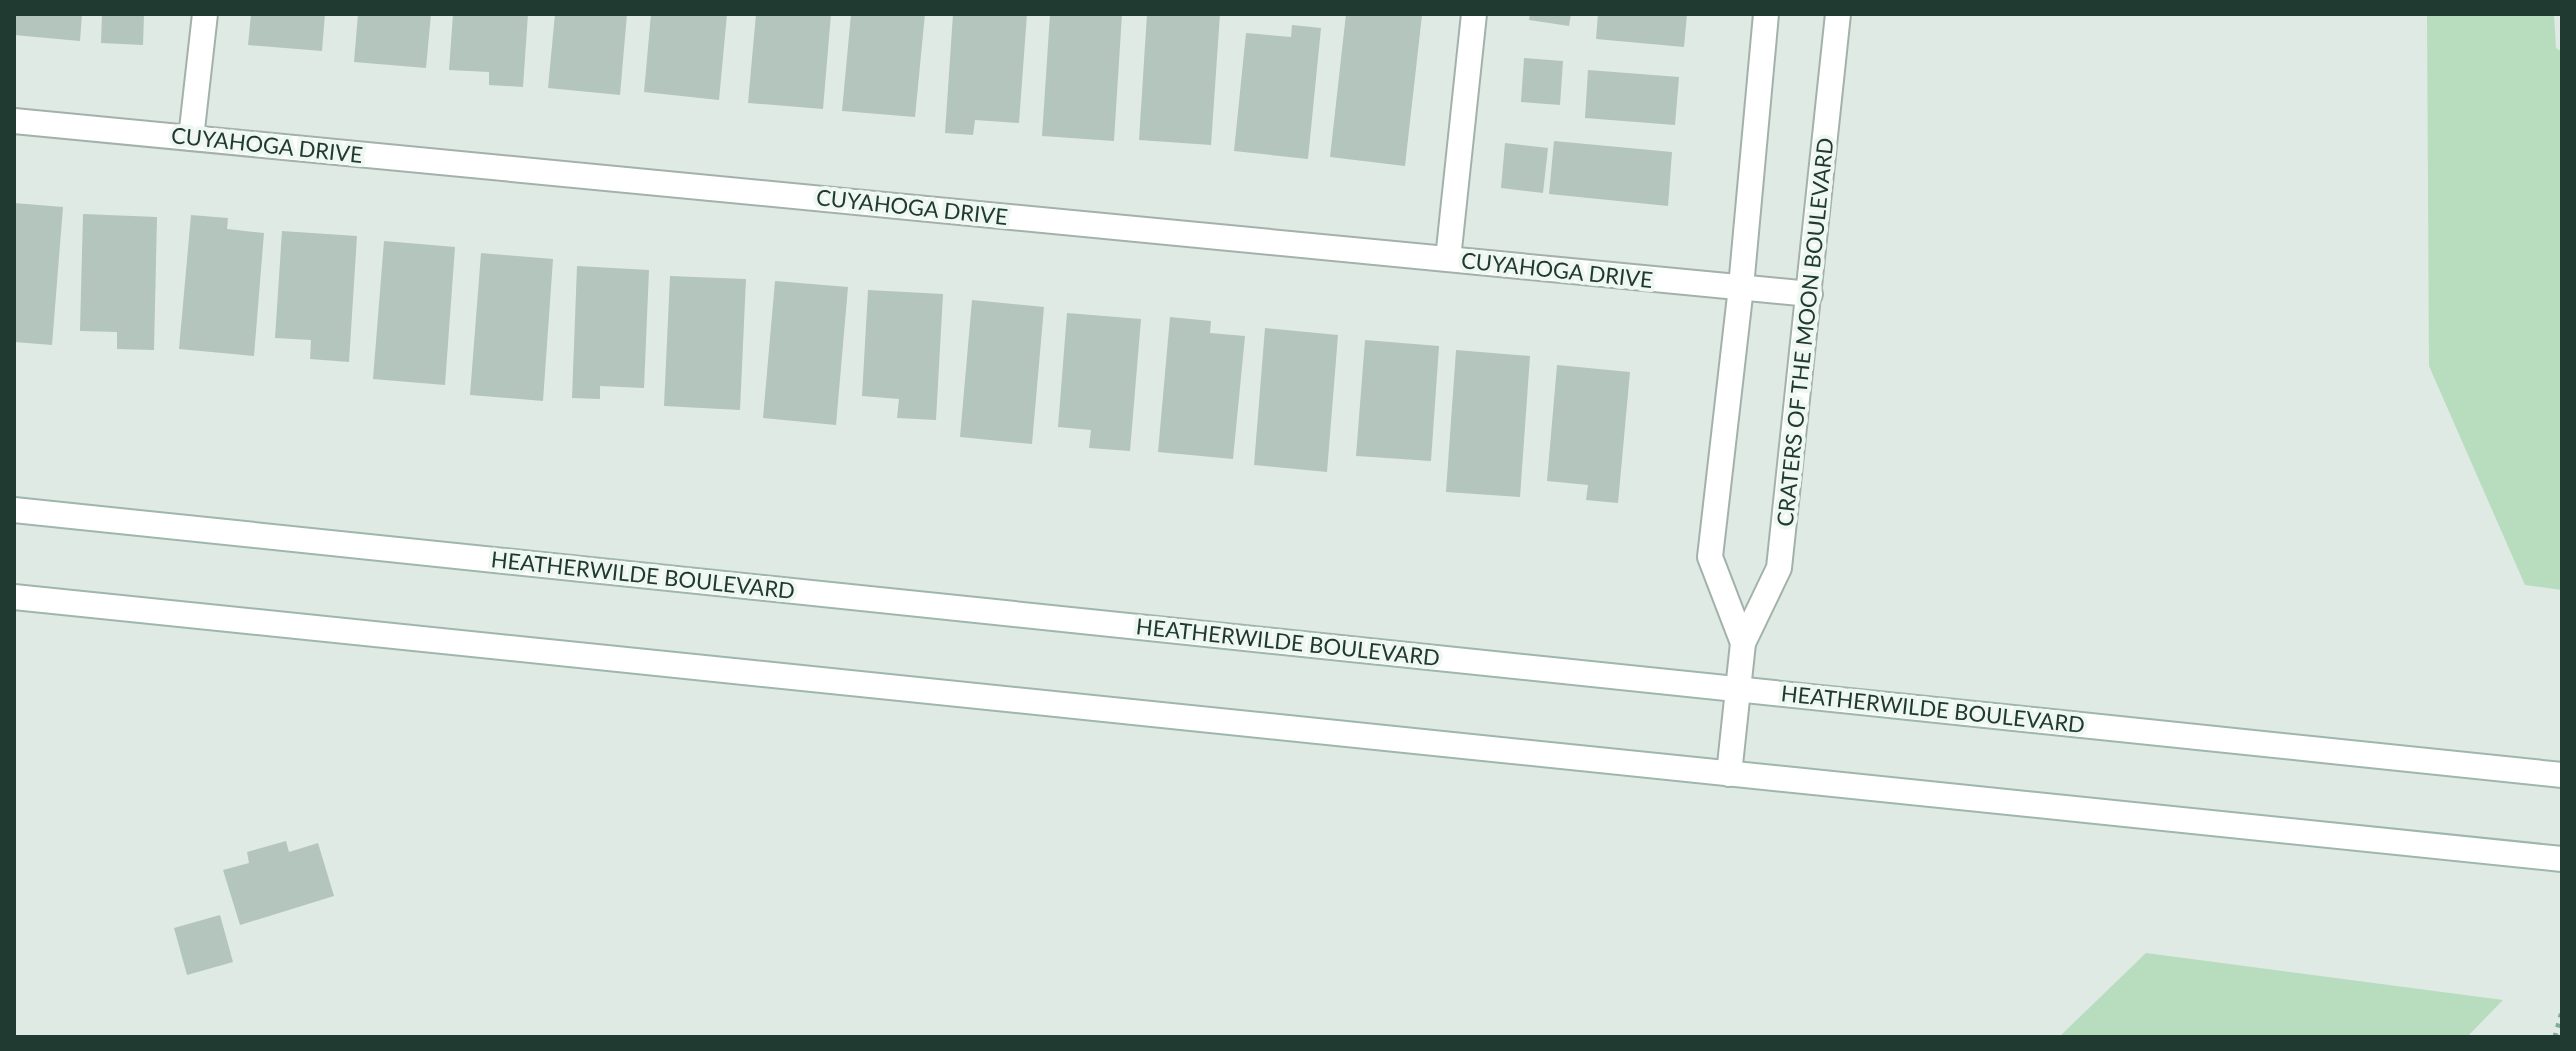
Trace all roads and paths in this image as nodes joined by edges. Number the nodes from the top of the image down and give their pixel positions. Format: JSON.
{"nodes":[{"id":1,"x":205,"y":14,"type":"edge"},
{"id":2,"x":1474,"y":14,"type":"edge"},
{"id":3,"x":1766,"y":14,"type":"edge"},
{"id":4,"x":1838,"y":14,"type":"edge"},
{"id":5,"x":14,"y":121,"type":"edge"},
{"id":6,"x":191,"y":138,"type":"junction"},
{"id":7,"x":1448,"y":259,"type":"junction"},
{"id":8,"x":1741,"y":287,"type":"junction"},
{"id":9,"x":1810,"y":294,"type":"junction"},
{"id":10,"x":14,"y":510,"type":"edge"},
{"id":11,"x":14,"y":597,"type":"edge"},
{"id":12,"x":1743,"y":643,"type":"junction"},
{"id":13,"x":1737,"y":689,"type":"junction"},
{"id":14,"x":1729,"y":774,"type":"junction"},
{"id":15,"x":2562,"y":775,"type":"edge"},
{"id":16,"x":2562,"y":859,"type":"edge"},
{"id":17,"x":2562,"y":1011,"type":"edge"},
{"id":18,"x":2555,"y":1037,"type":"edge"}],
"edges":[{"from":1,"to":6,"type":"main road"},
{"from":2,"to":7,"type":"main road"},
{"from":3,"to":8,"type":"main road","name":"CRATERS OF THE MOON BOULEVARD"},
{"from":4,"to":9,"type":"main road","name":"CRATERS OF THE MOON BOULEVARD"},
{"from":5,"to":6,"type":"main road","name":"CUYAHOGA DRIVE"},
{"from":6,"to":7,"type":"main road","name":"CUYAHOGA DRIVE"},
{"from":7,"to":8,"type":"main road","name":"CUYAHOGA DRIVE"},
{"from":8,"to":9,"type":"main road","name":"CUYAHOGA DRIVE"},
{"from":8,"to":12,"type":"main road","name":"CRATERS OF THE MOON BOULEVARD"},
{"from":9,"to":12,"type":"main road","name":"CRATERS OF THE MOON BOULEVARD"},
{"from":10,"to":13,"type":"main road","name":"HEATHERWILDE BOULEVARD"},
{"from":11,"to":14,"type":"main road"},
{"from":12,"to":13,"type":"main road","name":"CRATERS OF THE MOON BOULEVARD"},
{"from":13,"to":14,"type":"main road","name":"CRATERS OF THE MOON BOULEVARD"},
{"from":13,"to":15,"type":"main road","name":"HEATHERWILDE BOULEVARD"},
{"from":14,"to":16,"type":"main road"},
{"from":17,"to":18,"type":"path"}]}
